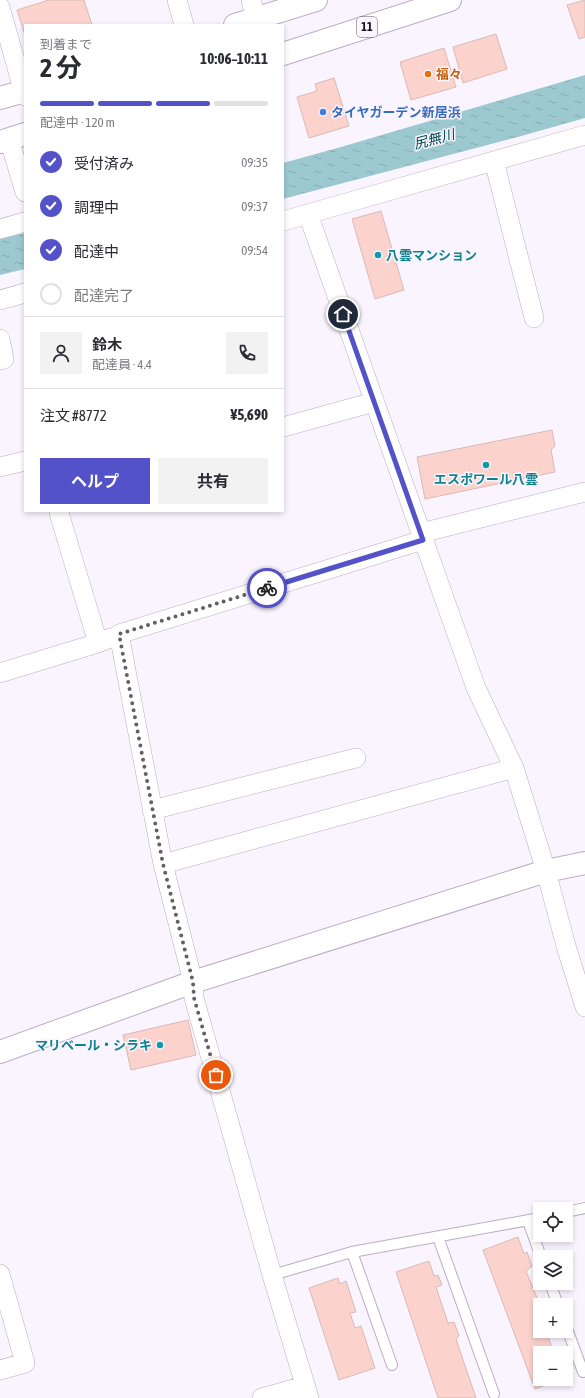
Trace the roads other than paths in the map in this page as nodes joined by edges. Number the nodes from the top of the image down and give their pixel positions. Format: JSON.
{"nodes":[{"id":1,"x":177,"y":0,"type":"edge"},
{"id":2,"x":316,"y":0,"type":"edge"},
{"id":3,"x":450,"y":0,"type":"edge"},
{"id":4,"x":0,"y":8,"type":"edge"},
{"id":5,"x":254,"y":9,"type":"edge"},
{"id":6,"x":184,"y":24,"type":"edge"},
{"id":7,"x":236,"y":24,"type":"edge"},
{"id":8,"x":284,"y":54,"type":"edge"},
{"id":9,"x":24,"y":89,"type":"edge"},
{"id":10,"x":24,"y":92,"type":"edge"},
{"id":11,"x":0,"y":98,"type":"edge"},
{"id":12,"x":585,"y":135,"type":"edge"},
{"id":13,"x":11,"y":138,"type":"edge"},
{"id":14,"x":494,"y":161,"type":"junction"},
{"id":15,"x":24,"y":188,"type":"edge"},
{"id":16,"x":308,"y":214,"type":"junction"},
{"id":17,"x":284,"y":221,"type":"edge"},
{"id":18,"x":24,"y":222,"type":"edge"},
{"id":19,"x":0,"y":230,"type":"edge"},
{"id":20,"x":24,"y":293,"type":"edge"},
{"id":21,"x":0,"y":300,"type":"edge"},
{"id":22,"x":534,"y":318,"type":"dead end"},
{"id":23,"x":0,"y":339,"type":"edge"},
{"id":24,"x":0,"y":360,"type":"edge"},
{"id":25,"x":374,"y":402,"type":"junction"},
{"id":26,"x":284,"y":427,"type":"edge"},
{"id":27,"x":24,"y":461,"type":"edge"},
{"id":28,"x":0,"y":466,"type":"edge"},
{"id":29,"x":585,"y":492,"type":"edge"},
{"id":30,"x":60,"y":512,"type":"edge"},
{"id":31,"x":422,"y":537,"type":"junction"},
{"id":32,"x":119,"y":634,"type":"junction"},
{"id":33,"x":98,"y":643,"type":"junction"},
{"id":34,"x":0,"y":673,"type":"edge"},
{"id":35,"x":356,"y":758,"type":"dead end"},
{"id":36,"x":514,"y":768,"type":"junction"},
{"id":37,"x":152,"y":810,"type":"junction"},
{"id":38,"x":585,"y":863,"type":"edge"},
{"id":39,"x":163,"y":864,"type":"junction"},
{"id":40,"x":546,"y":871,"type":"junction"},
{"id":41,"x":193,"y":982,"type":"junction"},
{"id":42,"x":585,"y":1007,"type":"edge"},
{"id":43,"x":0,"y":1052,"type":"edge"},
{"id":44,"x":585,"y":1208,"type":"edge"},
{"id":45,"x":573,"y":1211,"type":"edge"},
{"id":46,"x":533,"y":1220,"type":"edge"},
{"id":47,"x":528,"y":1221,"type":"junction"},
{"id":48,"x":438,"y":1237,"type":"junction"},
{"id":49,"x":538,"y":1250,"type":"edge"},
{"id":50,"x":352,"y":1252,"type":"junction"},
{"id":51,"x":0,"y":1274,"type":"edge"},
{"id":52,"x":272,"y":1275,"type":"junction"},
{"id":53,"x":570,"y":1338,"type":"edge"},
{"id":54,"x":392,"y":1365,"type":"dead end"},
{"id":55,"x":0,"y":1370,"type":"edge"},
{"id":56,"x":583,"y":1372,"type":"dead end"},
{"id":57,"x":307,"y":1392,"type":"edge"},
{"id":58,"x":494,"y":1394,"type":"dead end"},
{"id":59,"x":262,"y":1398,"type":"edge"}],
"edges":[{"from":1,"to":6,"type":"street"},
{"from":2,"to":5,"type":"street"},
{"from":3,"to":8,"type":"street","number":"11"},
{"from":4,"to":9,"type":"street"},
{"from":5,"to":7,"type":"street"},
{"from":10,"to":11,"type":"street"},
{"from":12,"to":14,"type":"street"},
{"from":13,"to":15,"type":"street"},
{"from":14,"to":16,"type":"street"},
{"from":14,"to":22,"type":"street"},
{"from":16,"to":17,"type":"street"},
{"from":16,"to":25,"type":"street"},
{"from":18,"to":19,"type":"street"},
{"from":20,"to":21,"type":"street"},
{"from":23,"to":24,"type":"street"},
{"from":25,"to":26,"type":"street"},
{"from":25,"to":31,"type":"street"},
{"from":27,"to":28,"type":"street"},
{"from":29,"to":31,"type":"street"},
{"from":30,"to":33,"type":"street"},
{"from":31,"to":32,"type":"street"},
{"from":31,"to":36,"type":"street"},
{"from":32,"to":33,"type":"street"},
{"from":32,"to":37,"type":"street"},
{"from":33,"to":34,"type":"street"},
{"from":35,"to":37,"type":"street"},
{"from":36,"to":39,"type":"street"},
{"from":36,"to":40,"type":"street"},
{"from":37,"to":39,"type":"street"},
{"from":38,"to":40,"type":"street"},
{"from":39,"to":41,"type":"street"},
{"from":40,"to":41,"type":"street"},
{"from":40,"to":42,"type":"street"},
{"from":41,"to":43,"type":"street"},
{"from":41,"to":52,"type":"street"},
{"from":44,"to":45,"type":"lane"},
{"from":46,"to":47,"type":"lane"},
{"from":47,"to":48,"type":"lane"},
{"from":47,"to":49,"type":"lane"},
{"from":48,"to":50,"type":"lane"},
{"from":48,"to":58,"type":"lane"},
{"from":50,"to":52,"type":"lane"},
{"from":50,"to":54,"type":"lane"},
{"from":51,"to":55,"type":"street"},
{"from":52,"to":57,"type":"street"},
{"from":53,"to":56,"type":"lane"},
{"from":57,"to":59,"type":"street"}]}
